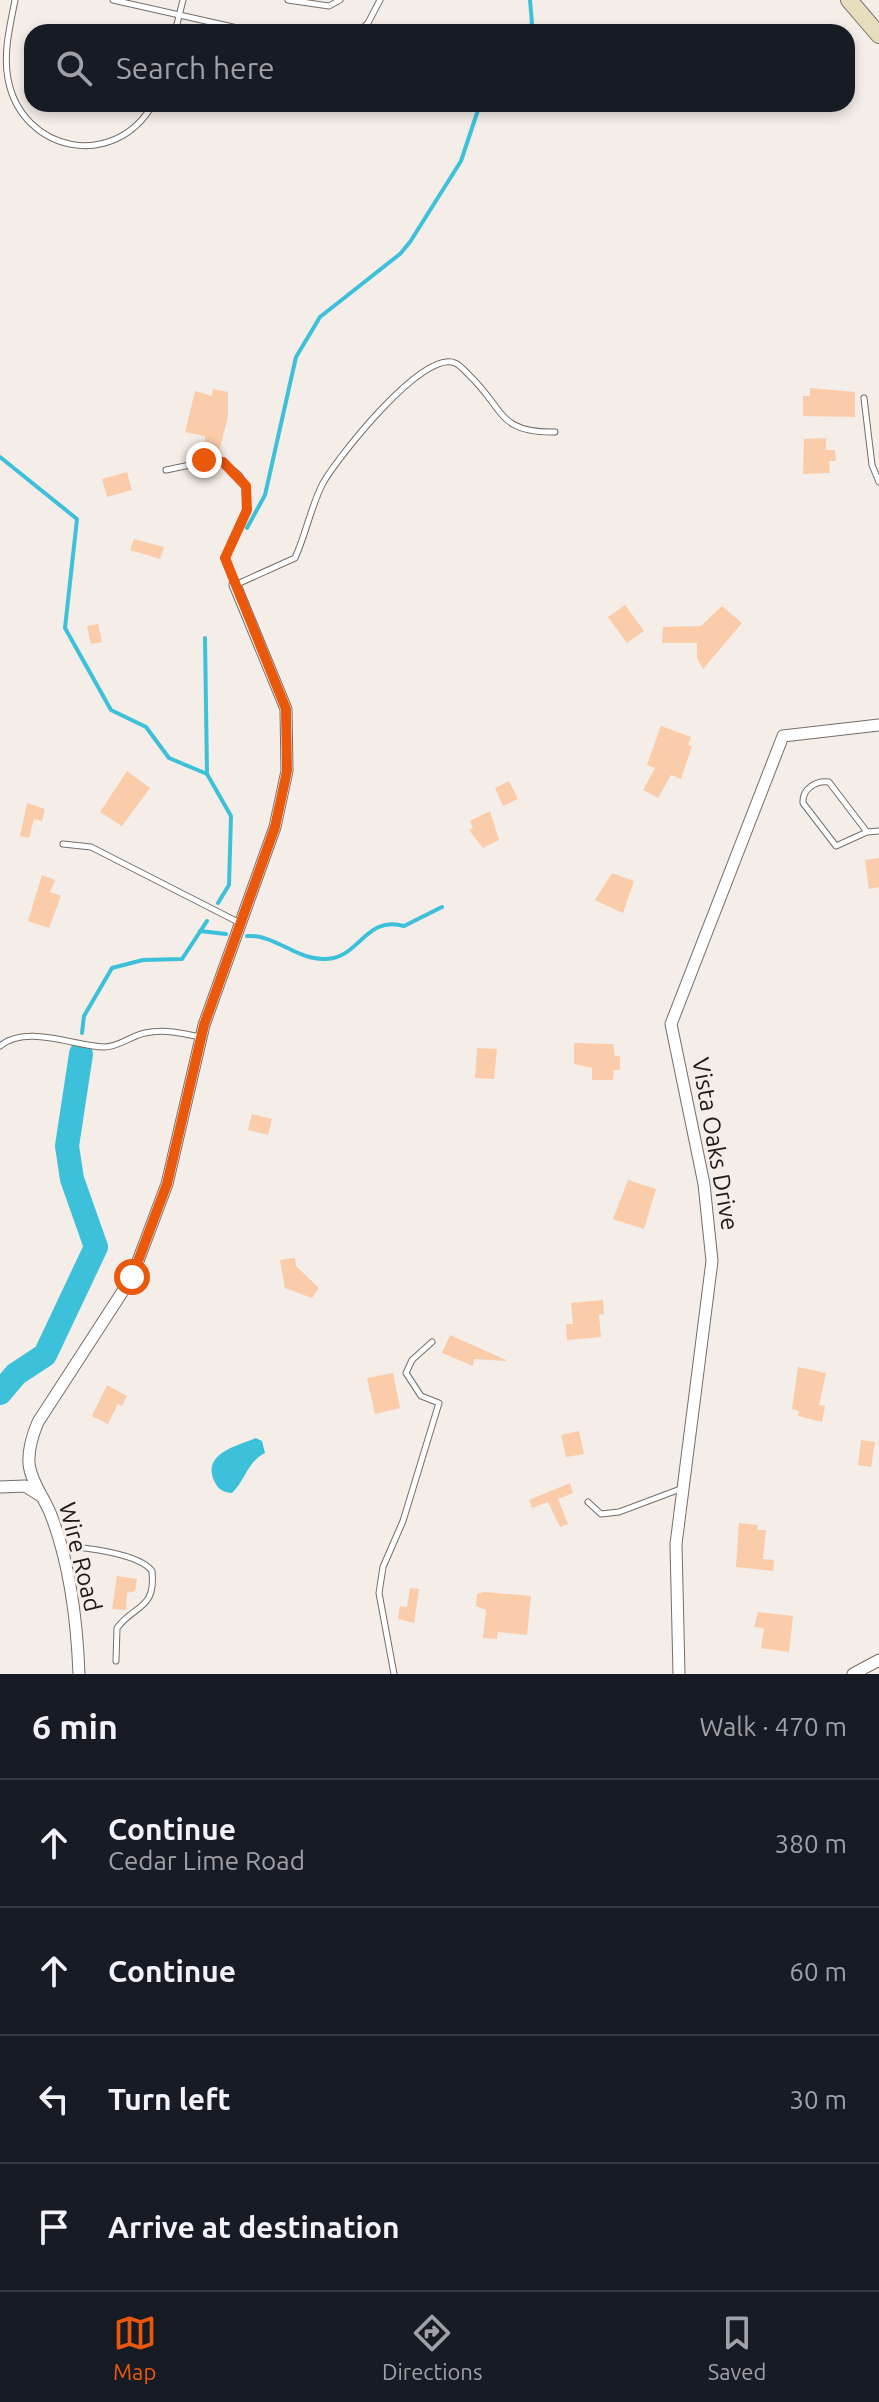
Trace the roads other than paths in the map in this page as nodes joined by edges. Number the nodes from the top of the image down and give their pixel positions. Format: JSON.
{"nodes":[{"id":1,"x":15,"y":0,"type":"edge"},
{"id":2,"x":113,"y":0,"type":"edge"},
{"id":3,"x":183,"y":0,"type":"edge"},
{"id":4,"x":288,"y":0,"type":"edge"},
{"id":5,"x":340,"y":0,"type":"edge"},
{"id":6,"x":380,"y":0,"type":"edge"},
{"id":7,"x":849,"y":0,"type":"edge"},
{"id":8,"x":180,"y":15,"type":"junction"},
{"id":9,"x":177,"y":24,"type":"edge"},
{"id":10,"x":220,"y":24,"type":"edge"},
{"id":11,"x":367,"y":24,"type":"edge"},
{"id":12,"x":879,"y":35,"type":"edge"},
{"id":13,"x":147,"y":112,"type":"edge"},
{"id":14,"x":864,"y":398,"type":"dead end"},
{"id":15,"x":555,"y":432,"type":"dead end"},
{"id":16,"x":166,"y":470,"type":"dead end"},
{"id":17,"x":879,"y":482,"type":"edge"},
{"id":18,"x":235,"y":585,"type":"junction"},
{"id":19,"x":879,"y":725,"type":"edge"},
{"id":20,"x":879,"y":831,"type":"edge"},
{"id":21,"x":867,"y":832,"type":"junction"},
{"id":22,"x":63,"y":844,"type":"dead end"},
{"id":23,"x":240,"y":924,"type":"junction"},
{"id":24,"x":201,"y":1037,"type":"junction"},
{"id":25,"x":0,"y":1046,"type":"edge"},
{"id":26,"x":432,"y":1342,"type":"dead end"},
{"id":27,"x":0,"y":1487,"type":"edge"},
{"id":28,"x":684,"y":1488,"type":"junction"},
{"id":29,"x":41,"y":1496,"type":"junction"},
{"id":30,"x":588,"y":1502,"type":"dead end"},
{"id":31,"x":59,"y":1546,"type":"junction"},
{"id":32,"x":879,"y":1660,"type":"edge"},
{"id":33,"x":116,"y":1661,"type":"dead end"},
{"id":34,"x":79,"y":1674,"type":"edge"},
{"id":35,"x":394,"y":1674,"type":"edge"},
{"id":36,"x":679,"y":1674,"type":"edge"},
{"id":37,"x":853,"y":1674,"type":"edge"}],
"edges":[{"from":1,"to":13,"type":"lane"},
{"from":2,"to":8,"type":"lane"},
{"from":3,"to":8,"type":"lane"},
{"from":4,"to":5,"type":"lane"},
{"from":6,"to":11,"type":"lane"},
{"from":7,"to":12,"type":"main road"},
{"from":8,"to":9,"type":"lane"},
{"from":8,"to":10,"type":"lane"},
{"from":14,"to":17,"type":"lane"},
{"from":15,"to":18,"type":"lane"},
{"from":16,"to":18,"type":"lane"},
{"from":18,"to":23,"type":"street"},
{"from":19,"to":28,"type":"street","name":"Vista Oaks Drive"},
{"from":20,"to":21,"type":"lane"},
{"from":21,"to":21,"type":"lane"},
{"from":22,"to":23,"type":"lane"},
{"from":23,"to":24,"type":"street"},
{"from":24,"to":25,"type":"lane"},
{"from":24,"to":29,"type":"street"},
{"from":26,"to":35,"type":"lane"},
{"from":27,"to":29,"type":"street","name":"Wire Road"},
{"from":28,"to":30,"type":"lane"},
{"from":28,"to":36,"type":"street","name":"Vista Oaks Drive"},
{"from":29,"to":31,"type":"street","name":"Wire Road"},
{"from":31,"to":33,"type":"lane"},
{"from":31,"to":34,"type":"street","name":"Wire Road"},
{"from":32,"to":37,"type":"street"}]}
